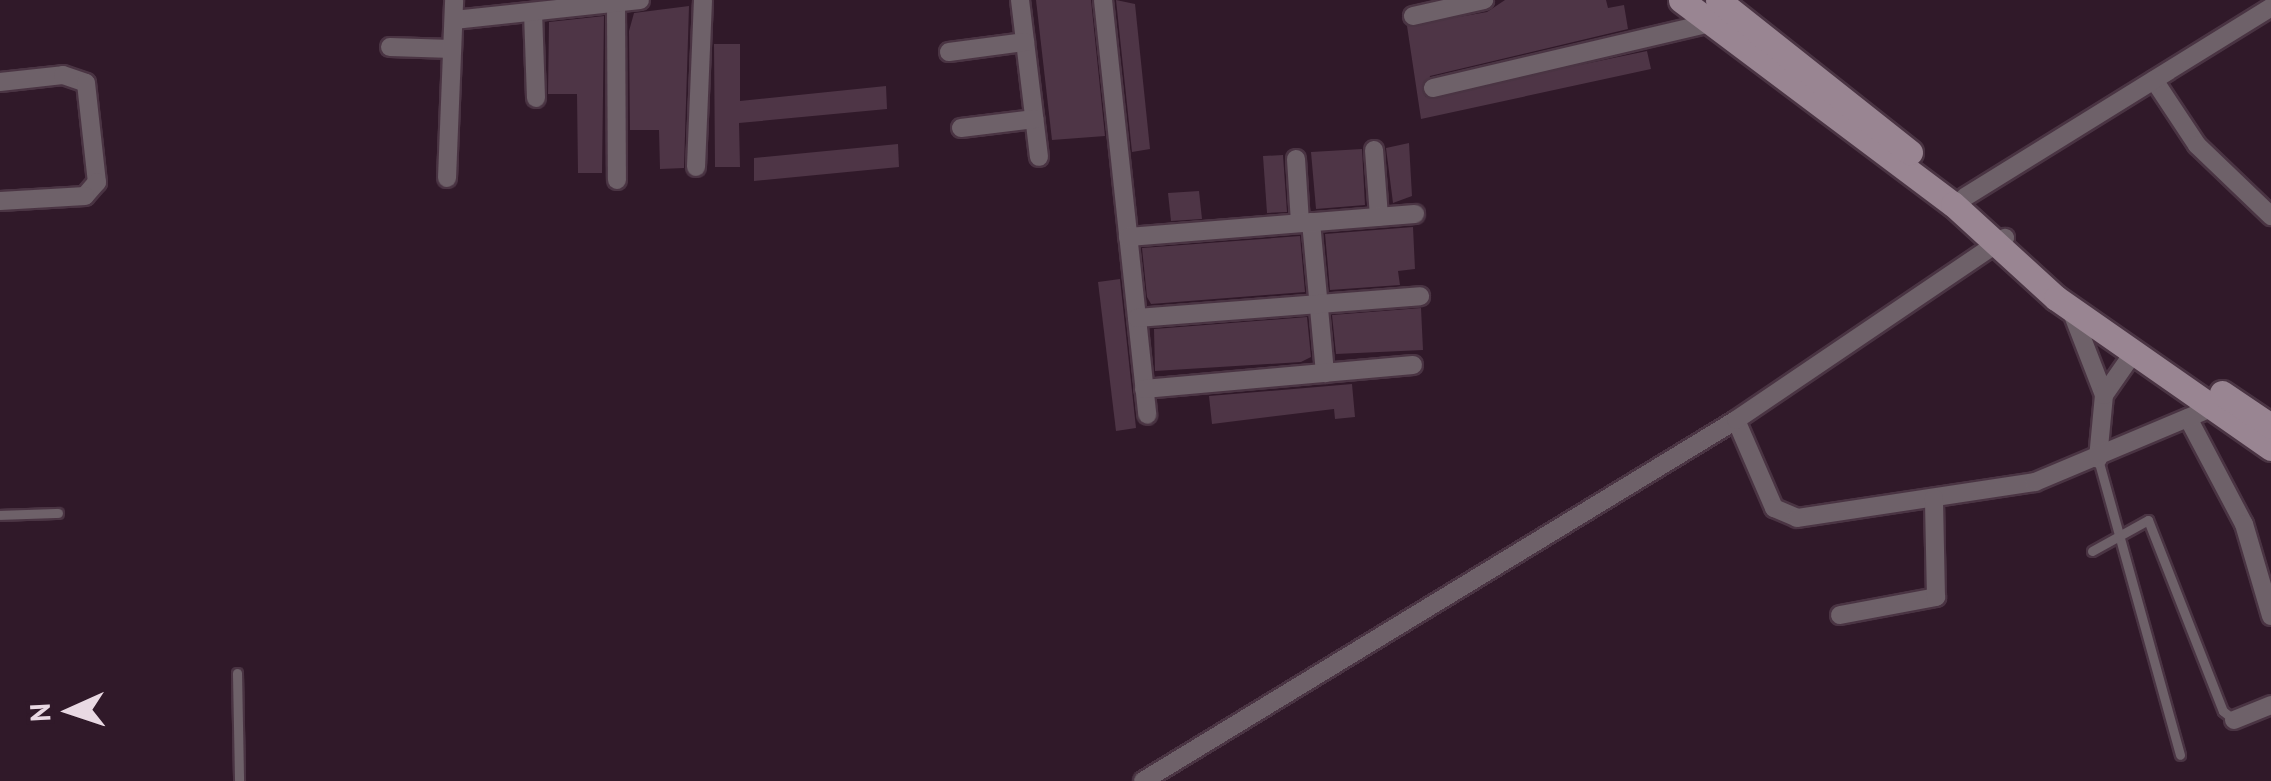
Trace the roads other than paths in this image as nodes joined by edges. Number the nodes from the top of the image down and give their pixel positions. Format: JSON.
{"nodes":[{"id":1,"x":454,"y":0,"type":"edge"},
{"id":2,"x":640,"y":0,"type":"edge"},
{"id":3,"x":704,"y":0,"type":"edge"},
{"id":4,"x":1020,"y":0,"type":"edge"},
{"id":5,"x":1103,"y":0,"type":"edge"},
{"id":6,"x":1484,"y":0,"type":"edge"},
{"id":7,"x":1680,"y":0,"type":"edge"},
{"id":8,"x":616,"y":5,"type":"junction"},
{"id":9,"x":2271,"y":7,"type":"edge"},
{"id":10,"x":511,"y":9,"type":"edge"},
{"id":11,"x":534,"y":12,"type":"junction"},
{"id":12,"x":1720,"y":12,"type":"edge"},
{"id":13,"x":1412,"y":16,"type":"dead end"},
{"id":14,"x":454,"y":20,"type":"junction"},
{"id":15,"x":1025,"y":42,"type":"junction"},
{"id":16,"x":390,"y":47,"type":"dead end"},
{"id":17,"x":452,"y":49,"type":"junction"},
{"id":18,"x":949,"y":52,"type":"dead end"},
{"id":19,"x":0,"y":82,"type":"edge"},
{"id":20,"x":2157,"y":86,"type":"junction"},
{"id":21,"x":1433,"y":88,"type":"dead end"},
{"id":22,"x":536,"y":98,"type":"dead end"},
{"id":23,"x":1034,"y":119,"type":"junction"},
{"id":24,"x":961,"y":128,"type":"dead end"},
{"id":25,"x":1374,"y":150,"type":"dead end"},
{"id":26,"x":1038,"y":157,"type":"dead end"},
{"id":27,"x":1296,"y":159,"type":"dead end"},
{"id":28,"x":696,"y":167,"type":"dead end"},
{"id":29,"x":447,"y":178,"type":"dead end"},
{"id":30,"x":617,"y":180,"type":"dead end"},
{"id":31,"x":1965,"y":198,"type":"junction"},
{"id":32,"x":0,"y":201,"type":"edge"},
{"id":33,"x":1415,"y":214,"type":"dead end"},
{"id":34,"x":2271,"y":216,"type":"edge"},
{"id":35,"x":1379,"y":217,"type":"junction"},
{"id":36,"x":1305,"y":222,"type":"junction"},
{"id":37,"x":1128,"y":237,"type":"junction"},
{"id":38,"x":1999,"y":242,"type":"junction"},
{"id":39,"x":1420,"y":296,"type":"dead end"},
{"id":40,"x":1318,"y":304,"type":"junction"},
{"id":41,"x":2070,"y":307,"type":"junction"},
{"id":42,"x":1136,"y":318,"type":"junction"},
{"id":43,"x":2134,"y":352,"type":"junction"},
{"id":44,"x":1413,"y":366,"type":"dead end"},
{"id":45,"x":1325,"y":373,"type":"junction"},
{"id":46,"x":1144,"y":389,"type":"junction"},
{"id":47,"x":2104,"y":395,"type":"junction"},
{"id":48,"x":2213,"y":407,"type":"junction"},
{"id":49,"x":1147,"y":415,"type":"dead end"},
{"id":50,"x":2188,"y":418,"type":"junction"},
{"id":51,"x":1736,"y":420,"type":"junction"},
{"id":52,"x":2271,"y":426,"type":"edge"},
{"id":53,"x":2271,"y":448,"type":"edge"},
{"id":54,"x":2098,"y":459,"type":"junction"},
{"id":55,"x":1934,"y":498,"type":"junction"},
{"id":56,"x":58,"y":513,"type":"dead end"},
{"id":57,"x":0,"y":515,"type":"edge"},
{"id":58,"x":2120,"y":533,"type":"junction"},
{"id":59,"x":2092,"y":551,"type":"dead end"},
{"id":60,"x":2264,"y":570,"type":"edge"},
{"id":61,"x":1840,"y":615,"type":"dead end"},
{"id":62,"x":2271,"y":616,"type":"edge"},
{"id":63,"x":238,"y":674,"type":"dead end"},
{"id":64,"x":2271,"y":705,"type":"edge"},
{"id":65,"x":2234,"y":720,"type":"joint"},
{"id":66,"x":2180,"y":754,"type":"dead end"},
{"id":67,"x":238,"y":781,"type":"edge"},
{"id":68,"x":1143,"y":781,"type":"edge"}],
"edges":[{"from":1,"to":14,"type":"street"},
{"from":2,"to":8,"type":"street"},
{"from":3,"to":28,"type":"street"},
{"from":4,"to":15,"type":"street"},
{"from":5,"to":37,"type":"street"},
{"from":6,"to":13,"type":"street"},
{"from":7,"to":12,"type":"street"},
{"from":8,"to":11,"type":"street"},
{"from":8,"to":30,"type":"street"},
{"from":9,"to":20,"type":"street"},
{"from":10,"to":11,"type":"street"},
{"from":10,"to":14,"type":"street"},
{"from":11,"to":22,"type":"street"},
{"from":12,"to":21,"type":"street"},
{"from":12,"to":31,"type":"street"},
{"from":12,"to":38,"type":"street"},
{"from":14,"to":17,"type":"street"},
{"from":15,"to":18,"type":"street"},
{"from":15,"to":23,"type":"street"},
{"from":16,"to":17,"type":"street"},
{"from":17,"to":29,"type":"street"},
{"from":19,"to":32,"type":"street"},
{"from":20,"to":31,"type":"street"},
{"from":20,"to":34,"type":"street"},
{"from":23,"to":24,"type":"street"},
{"from":23,"to":26,"type":"street"},
{"from":25,"to":35,"type":"street"},
{"from":27,"to":36,"type":"street"},
{"from":31,"to":38,"type":"street"},
{"from":33,"to":35,"type":"street"},
{"from":35,"to":36,"type":"street"},
{"from":36,"to":37,"type":"street"},
{"from":36,"to":40,"type":"street"},
{"from":37,"to":42,"type":"street"},
{"from":38,"to":41,"type":"street"},
{"from":38,"to":51,"type":"street"},
{"from":38,"to":52,"type":"street"},
{"from":39,"to":40,"type":"street"},
{"from":40,"to":42,"type":"street"},
{"from":40,"to":45,"type":"street"},
{"from":41,"to":43,"type":"street"},
{"from":41,"to":47,"type":"street"},
{"from":42,"to":46,"type":"street"},
{"from":43,"to":47,"type":"street"},
{"from":43,"to":48,"type":"street"},
{"from":44,"to":45,"type":"street"},
{"from":45,"to":46,"type":"street"},
{"from":46,"to":49,"type":"street"},
{"from":47,"to":54,"type":"street"},
{"from":48,"to":50,"type":"street"},
{"from":48,"to":53,"type":"street"},
{"from":50,"to":54,"type":"street"},
{"from":50,"to":60,"type":"street"},
{"from":51,"to":55,"type":"street"},
{"from":51,"to":68,"type":"street"},
{"from":54,"to":55,"type":"street"},
{"from":54,"to":58,"type":"lane"},
{"from":55,"to":61,"type":"street"},
{"from":56,"to":57,"type":"lane"},
{"from":58,"to":59,"type":"lane"},
{"from":58,"to":65,"type":"lane"},
{"from":58,"to":66,"type":"lane"},
{"from":60,"to":62,"type":"street"},
{"from":63,"to":67,"type":"lane"},
{"from":64,"to":65,"type":"street"}]}
